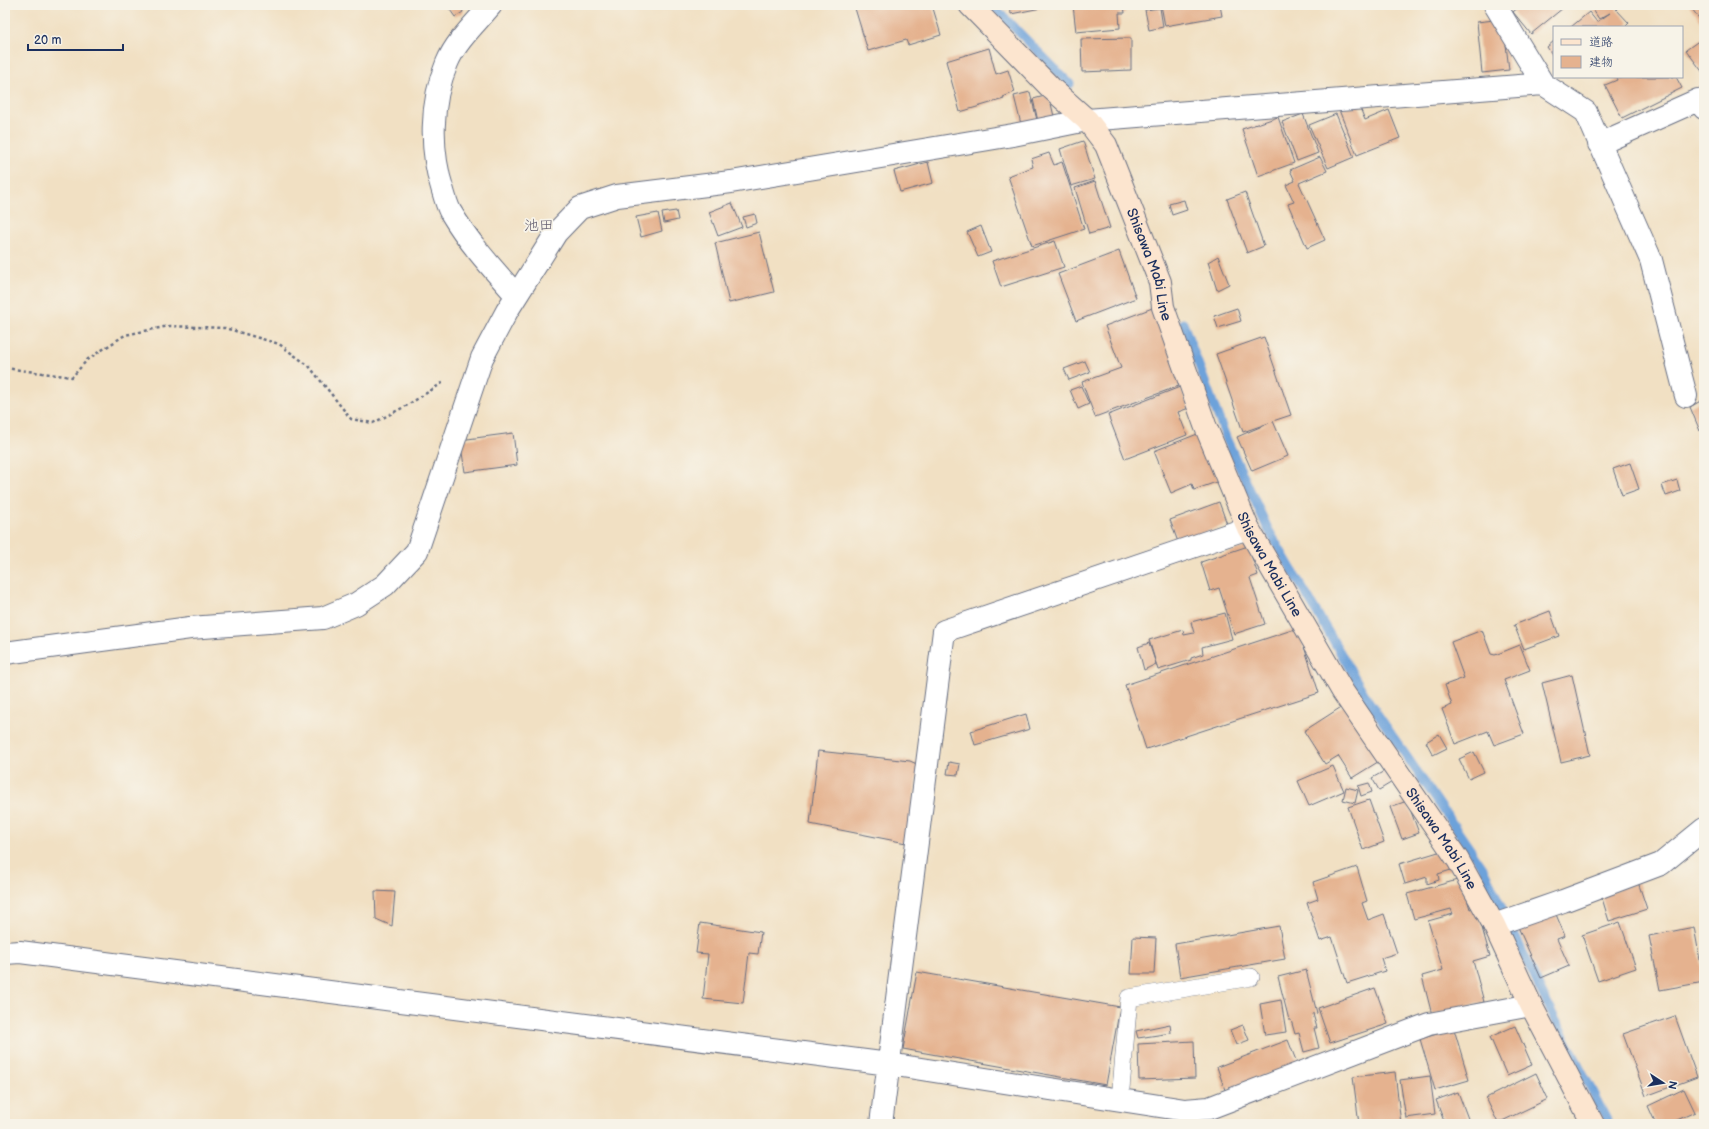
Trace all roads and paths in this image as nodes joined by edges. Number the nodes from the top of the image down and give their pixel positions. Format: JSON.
{"nodes":[{"id":1,"x":491,"y":5,"type":"edge"},
{"id":2,"x":970,"y":5,"type":"edge"},
{"id":3,"x":1495,"y":5,"type":"edge"},
{"id":4,"x":1543,"y":84,"type":"junction"},
{"id":5,"x":1704,"y":108,"type":"edge"},
{"id":6,"x":1087,"y":120,"type":"junction"},
{"id":7,"x":1599,"y":144,"type":"junction"},
{"id":8,"x":516,"y":295,"type":"junction"},
{"id":9,"x":482,"y":358,"type":"junction"},
{"id":10,"x":5,"y":368,"type":"edge"},
{"id":11,"x":1686,"y":396,"type":"dead end"},
{"id":12,"x":1248,"y":528,"type":"junction"},
{"id":13,"x":5,"y":653,"type":"edge"},
{"id":14,"x":1704,"y":829,"type":"edge"},
{"id":15,"x":1503,"y":921,"type":"junction"},
{"id":16,"x":5,"y":953,"type":"edge"},
{"id":17,"x":1251,"y":977,"type":"dead end"},
{"id":18,"x":1531,"y":1005,"type":"junction"},
{"id":19,"x":889,"y":1064,"type":"junction"},
{"id":20,"x":1120,"y":1100,"type":"junction"},
{"id":21,"x":1187,"y":1117,"type":"edge"},
{"id":22,"x":881,"y":1124,"type":"edge"},
{"id":23,"x":1593,"y":1124,"type":"edge"}],
"edges":[{"from":1,"to":8,"type":"street"},
{"from":2,"to":6,"type":"main road","name":"Shisawa Mabi Line"},
{"from":3,"to":4,"type":"street"},
{"from":4,"to":6,"type":"street"},
{"from":4,"to":7,"type":"street"},
{"from":5,"to":7,"type":"street"},
{"from":6,"to":8,"type":"street"},
{"from":6,"to":12,"type":"main road","name":"Shisawa Mabi Line"},
{"from":7,"to":11,"type":"street"},
{"from":8,"to":9,"type":"street"},
{"from":9,"to":10,"type":"path"},
{"from":9,"to":13,"type":"street"},
{"from":12,"to":15,"type":"main road","name":"Shisawa Mabi Line"},
{"from":12,"to":19,"type":"street"},
{"from":14,"to":15,"type":"street"},
{"from":15,"to":18,"type":"main road","name":"Shisawa Mabi Line"},
{"from":16,"to":19,"type":"street"},
{"from":17,"to":20,"type":"lane"},
{"from":18,"to":21,"type":"street"},
{"from":18,"to":23,"type":"main road","name":"Shisawa Mabi Line"},
{"from":19,"to":20,"type":"street"},
{"from":19,"to":22,"type":"street"},
{"from":20,"to":21,"type":"street"}]}
